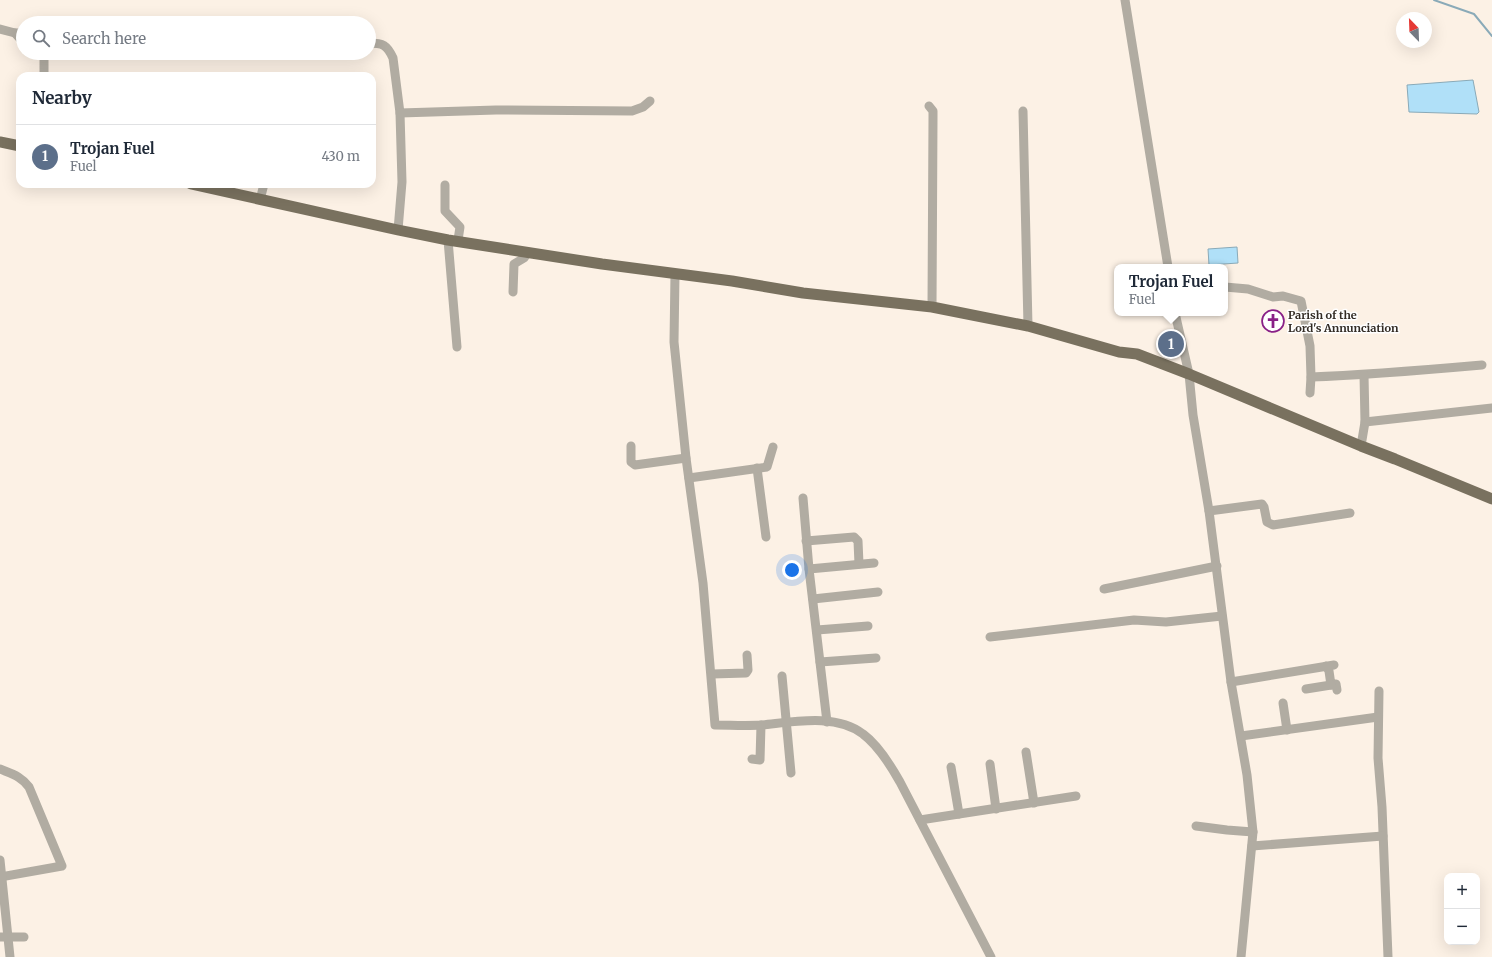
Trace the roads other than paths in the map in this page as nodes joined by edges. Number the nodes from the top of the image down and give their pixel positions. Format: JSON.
{"nodes":[{"id":1,"x":1126,"y":0,"type":"edge"},
{"id":2,"x":0,"y":29,"type":"edge"},
{"id":3,"x":16,"y":32,"type":"edge"},
{"id":4,"x":376,"y":43,"type":"edge"},
{"id":5,"x":44,"y":60,"type":"edge"},
{"id":6,"x":44,"y":72,"type":"edge"},
{"id":7,"x":650,"y":100,"type":"dead end"},
{"id":8,"x":929,"y":106,"type":"dead end"},
{"id":9,"x":1023,"y":111,"type":"dead end"},
{"id":10,"x":400,"y":113,"type":"junction"},
{"id":11,"x":0,"y":142,"type":"edge"},
{"id":12,"x":16,"y":145,"type":"edge"},
{"id":13,"x":445,"y":185,"type":"dead end"},
{"id":14,"x":208,"y":188,"type":"edge"},
{"id":15,"x":263,"y":188,"type":"edge"},
{"id":16,"x":260,"y":200,"type":"junction"},
{"id":17,"x":398,"y":230,"type":"junction"},
{"id":18,"x":453,"y":240,"type":"junction"},
{"id":19,"x":528,"y":252,"type":"junction"},
{"id":20,"x":1168,"y":264,"type":"edge"},
{"id":21,"x":675,"y":274,"type":"junction"},
{"id":22,"x":1228,"y":287,"type":"edge"},
{"id":23,"x":513,"y":292,"type":"dead end"},
{"id":24,"x":932,"y":307,"type":"junction"},
{"id":25,"x":1176,"y":316,"type":"edge"},
{"id":26,"x":1028,"y":326,"type":"junction"},
{"id":27,"x":457,"y":347,"type":"dead end"},
{"id":28,"x":1482,"y":365,"type":"dead end"},
{"id":29,"x":1189,"y":374,"type":"junction"},
{"id":30,"x":1364,"y":375,"type":"junction"},
{"id":31,"x":1311,"y":377,"type":"junction"},
{"id":32,"x":1310,"y":393,"type":"dead end"},
{"id":33,"x":1492,"y":408,"type":"edge"},
{"id":34,"x":1365,"y":422,"type":"junction"},
{"id":35,"x":631,"y":446,"type":"dead end"},
{"id":36,"x":1361,"y":446,"type":"junction"},
{"id":37,"x":773,"y":447,"type":"dead end"},
{"id":38,"x":686,"y":458,"type":"junction"},
{"id":39,"x":757,"y":468,"type":"junction"},
{"id":40,"x":689,"y":478,"type":"junction"},
{"id":41,"x":803,"y":498,"type":"dead end"},
{"id":42,"x":1492,"y":499,"type":"edge"},
{"id":43,"x":1209,"y":511,"type":"junction"},
{"id":44,"x":1350,"y":513,"type":"dead end"},
{"id":45,"x":766,"y":537,"type":"dead end"},
{"id":46,"x":806,"y":541,"type":"junction"},
{"id":47,"x":874,"y":563,"type":"dead end"},
{"id":48,"x":859,"y":564,"type":"junction"},
{"id":49,"x":1217,"y":566,"type":"junction"},
{"id":50,"x":809,"y":569,"type":"junction"},
{"id":51,"x":1104,"y":589,"type":"dead end"},
{"id":52,"x":878,"y":592,"type":"dead end"},
{"id":53,"x":813,"y":599,"type":"junction"},
{"id":54,"x":1222,"y":616,"type":"junction"},
{"id":55,"x":868,"y":626,"type":"dead end"},
{"id":56,"x":817,"y":630,"type":"junction"},
{"id":57,"x":990,"y":637,"type":"dead end"},
{"id":58,"x":747,"y":654,"type":"dead end"},
{"id":59,"x":876,"y":658,"type":"dead end"},
{"id":60,"x":820,"y":662,"type":"junction"},
{"id":61,"x":712,"y":674,"type":"junction"},
{"id":62,"x":782,"y":676,"type":"dead end"},
{"id":63,"x":1231,"y":682,"type":"junction"},
{"id":64,"x":1306,"y":689,"type":"dead end"},
{"id":65,"x":1379,"y":691,"type":"dead end"},
{"id":66,"x":1283,"y":703,"type":"dead end"},
{"id":67,"x":1378,"y":717,"type":"junction"},
{"id":68,"x":786,"y":722,"type":"junction"},
{"id":69,"x":827,"y":722,"type":"junction"},
{"id":70,"x":760,"y":725,"type":"junction"},
{"id":71,"x":1287,"y":730,"type":"junction"},
{"id":72,"x":1241,"y":736,"type":"junction"},
{"id":73,"x":1026,"y":752,"type":"dead end"},
{"id":74,"x":752,"y":759,"type":"dead end"},
{"id":75,"x":990,"y":764,"type":"dead end"},
{"id":76,"x":951,"y":767,"type":"dead end"},
{"id":77,"x":0,"y":769,"type":"edge"},
{"id":78,"x":791,"y":773,"type":"dead end"},
{"id":79,"x":1076,"y":796,"type":"dead end"},
{"id":80,"x":1034,"y":803,"type":"junction"},
{"id":81,"x":996,"y":809,"type":"junction"},
{"id":82,"x":958,"y":814,"type":"junction"},
{"id":83,"x":920,"y":820,"type":"junction"},
{"id":84,"x":1196,"y":826,"type":"dead end"},
{"id":85,"x":1253,"y":832,"type":"junction"},
{"id":86,"x":1383,"y":836,"type":"junction"},
{"id":87,"x":1252,"y":846,"type":"junction"},
{"id":88,"x":0,"y":860,"type":"edge"},
{"id":89,"x":1,"y":877,"type":"edge"},
{"id":90,"x":24,"y":937,"type":"dead end"},
{"id":91,"x":4,"y":938,"type":"edge"},
{"id":92,"x":10,"y":957,"type":"edge"},
{"id":93,"x":991,"y":957,"type":"edge"},
{"id":94,"x":1241,"y":957,"type":"edge"},
{"id":95,"x":1388,"y":957,"type":"edge"}],
"edges":[{"from":1,"to":20,"type":"street"},
{"from":2,"to":3,"type":"street"},
{"from":4,"to":10,"type":"street"},
{"from":5,"to":6,"type":"street"},
{"from":7,"to":10,"type":"street"},
{"from":8,"to":24,"type":"street"},
{"from":9,"to":26,"type":"street"},
{"from":10,"to":17,"type":"street"},
{"from":11,"to":12,"type":"main road"},
{"from":13,"to":18,"type":"street"},
{"from":14,"to":16,"type":"main road"},
{"from":15,"to":16,"type":"street"},
{"from":16,"to":17,"type":"main road"},
{"from":17,"to":18,"type":"main road"},
{"from":18,"to":19,"type":"main road"},
{"from":18,"to":27,"type":"street"},
{"from":19,"to":21,"type":"main road"},
{"from":19,"to":23,"type":"street"},
{"from":21,"to":24,"type":"main road"},
{"from":21,"to":38,"type":"street"},
{"from":22,"to":31,"type":"street"},
{"from":24,"to":26,"type":"main road"},
{"from":25,"to":29,"type":"street"},
{"from":26,"to":29,"type":"main road"},
{"from":28,"to":30,"type":"street"},
{"from":29,"to":36,"type":"main road"},
{"from":29,"to":43,"type":"street"},
{"from":30,"to":31,"type":"street"},
{"from":30,"to":34,"type":"street"},
{"from":31,"to":32,"type":"street"},
{"from":33,"to":34,"type":"street"},
{"from":34,"to":36,"type":"street"},
{"from":35,"to":38,"type":"street"},
{"from":36,"to":42,"type":"main road"},
{"from":37,"to":39,"type":"street"},
{"from":38,"to":40,"type":"street"},
{"from":39,"to":40,"type":"street"},
{"from":39,"to":45,"type":"street"},
{"from":40,"to":61,"type":"street"},
{"from":41,"to":46,"type":"street"},
{"from":43,"to":44,"type":"street"},
{"from":43,"to":49,"type":"street"},
{"from":46,"to":48,"type":"street"},
{"from":46,"to":50,"type":"street"},
{"from":47,"to":48,"type":"street"},
{"from":48,"to":50,"type":"street"},
{"from":49,"to":51,"type":"street"},
{"from":49,"to":54,"type":"street"},
{"from":50,"to":53,"type":"street"},
{"from":52,"to":53,"type":"street"},
{"from":53,"to":56,"type":"street"},
{"from":54,"to":57,"type":"street"},
{"from":54,"to":63,"type":"street"},
{"from":55,"to":56,"type":"street"},
{"from":56,"to":60,"type":"street"},
{"from":58,"to":61,"type":"street"},
{"from":59,"to":60,"type":"street"},
{"from":60,"to":69,"type":"street"},
{"from":61,"to":70,"type":"street"},
{"from":62,"to":68,"type":"street"},
{"from":63,"to":64,"type":"street"},
{"from":63,"to":72,"type":"street"},
{"from":65,"to":67,"type":"street"},
{"from":66,"to":71,"type":"street"},
{"from":67,"to":71,"type":"street"},
{"from":67,"to":86,"type":"street"},
{"from":68,"to":69,"type":"street"},
{"from":68,"to":70,"type":"street"},
{"from":68,"to":78,"type":"street"},
{"from":69,"to":83,"type":"street"},
{"from":70,"to":74,"type":"street"},
{"from":71,"to":72,"type":"street"},
{"from":72,"to":85,"type":"street"},
{"from":73,"to":80,"type":"street"},
{"from":75,"to":81,"type":"street"},
{"from":76,"to":82,"type":"street"},
{"from":77,"to":89,"type":"street"},
{"from":79,"to":80,"type":"street"},
{"from":80,"to":81,"type":"street"},
{"from":81,"to":82,"type":"street"},
{"from":82,"to":83,"type":"street"},
{"from":83,"to":93,"type":"street"},
{"from":84,"to":85,"type":"street"},
{"from":85,"to":87,"type":"street"},
{"from":86,"to":87,"type":"street"},
{"from":86,"to":95,"type":"street"},
{"from":87,"to":94,"type":"street"},
{"from":88,"to":89,"type":"street"},
{"from":89,"to":91,"type":"street"},
{"from":90,"to":91,"type":"street"},
{"from":91,"to":92,"type":"street"}]}
